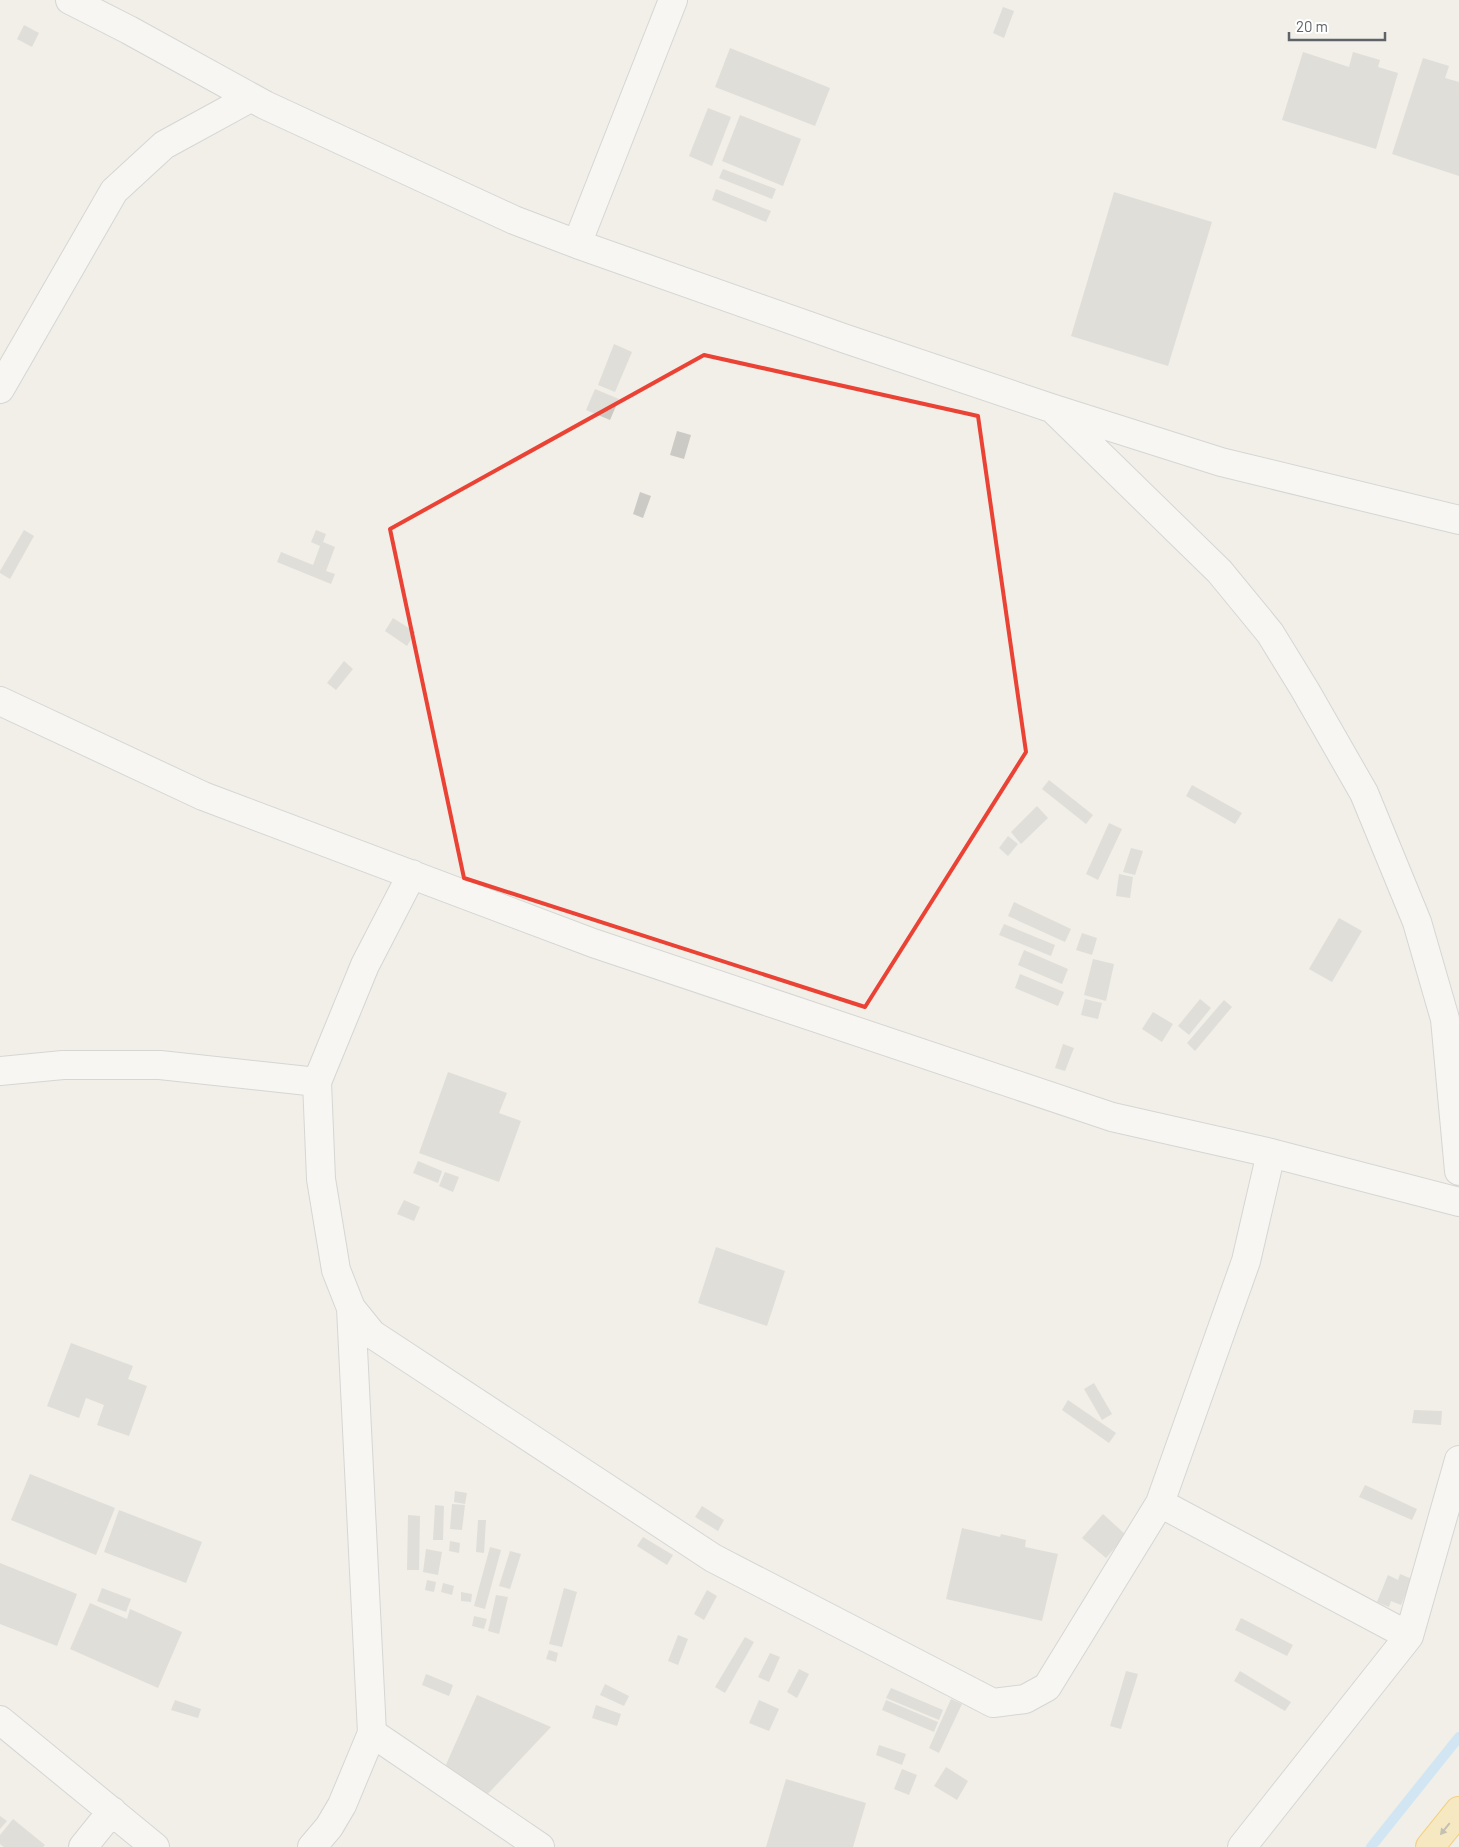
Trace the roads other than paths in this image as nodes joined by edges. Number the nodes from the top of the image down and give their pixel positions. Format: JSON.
{"nodes":[{"id":1,"x":70,"y":0,"type":"edge"},
{"id":2,"x":673,"y":0,"type":"edge"},
{"id":3,"x":250,"y":98,"type":"junction"},
{"id":4,"x":577,"y":244,"type":"junction"},
{"id":5,"x":0,"y":389,"type":"edge"},
{"id":6,"x":1051,"y":408,"type":"junction"},
{"id":7,"x":1459,"y":520,"type":"edge"},
{"id":8,"x":0,"y":701,"type":"edge"},
{"id":9,"x":412,"y":874,"type":"junction"},
{"id":10,"x":0,"y":1071,"type":"edge"},
{"id":11,"x":317,"y":1082,"type":"junction"},
{"id":12,"x":1271,"y":1153,"type":"junction"},
{"id":13,"x":1459,"y":1170,"type":"edge"},
{"id":14,"x":1459,"y":1202,"type":"edge"},
{"id":15,"x":351,"y":1308,"type":"junction"},
{"id":16,"x":1459,"y":1460,"type":"edge"},
{"id":17,"x":1160,"y":1503,"type":"junction"},
{"id":18,"x":1408,"y":1636,"type":"junction"},
{"id":19,"x":0,"y":1720,"type":"edge"},
{"id":20,"x":372,"y":1733,"type":"junction"},
{"id":21,"x":112,"y":1811,"type":"junction"},
{"id":22,"x":1459,"y":1811,"type":"edge"},
{"id":23,"x":84,"y":1847,"type":"edge"},
{"id":24,"x":155,"y":1847,"type":"edge"},
{"id":25,"x":312,"y":1847,"type":"edge"},
{"id":26,"x":540,"y":1847,"type":"edge"},
{"id":27,"x":1242,"y":1847,"type":"edge"},
{"id":28,"x":1430,"y":1847,"type":"edge"}],
"edges":[{"from":1,"to":3,"type":"street"},
{"from":2,"to":4,"type":"street"},
{"from":3,"to":4,"type":"street"},
{"from":3,"to":5,"type":"street"},
{"from":4,"to":6,"type":"street"},
{"from":6,"to":7,"type":"street"},
{"from":6,"to":13,"type":"street"},
{"from":8,"to":9,"type":"street"},
{"from":9,"to":11,"type":"street"},
{"from":9,"to":12,"type":"street"},
{"from":10,"to":11,"type":"street"},
{"from":11,"to":15,"type":"street"},
{"from":12,"to":14,"type":"street"},
{"from":12,"to":17,"type":"street"},
{"from":15,"to":17,"type":"street"},
{"from":15,"to":20,"type":"street"},
{"from":16,"to":18,"type":"street"},
{"from":17,"to":18,"type":"street"},
{"from":18,"to":27,"type":"street"},
{"from":19,"to":21,"type":"street"},
{"from":20,"to":25,"type":"street"},
{"from":20,"to":26,"type":"street"},
{"from":21,"to":23,"type":"street"},
{"from":21,"to":24,"type":"street"},
{"from":22,"to":28,"type":"highway","one_way":true}]}
